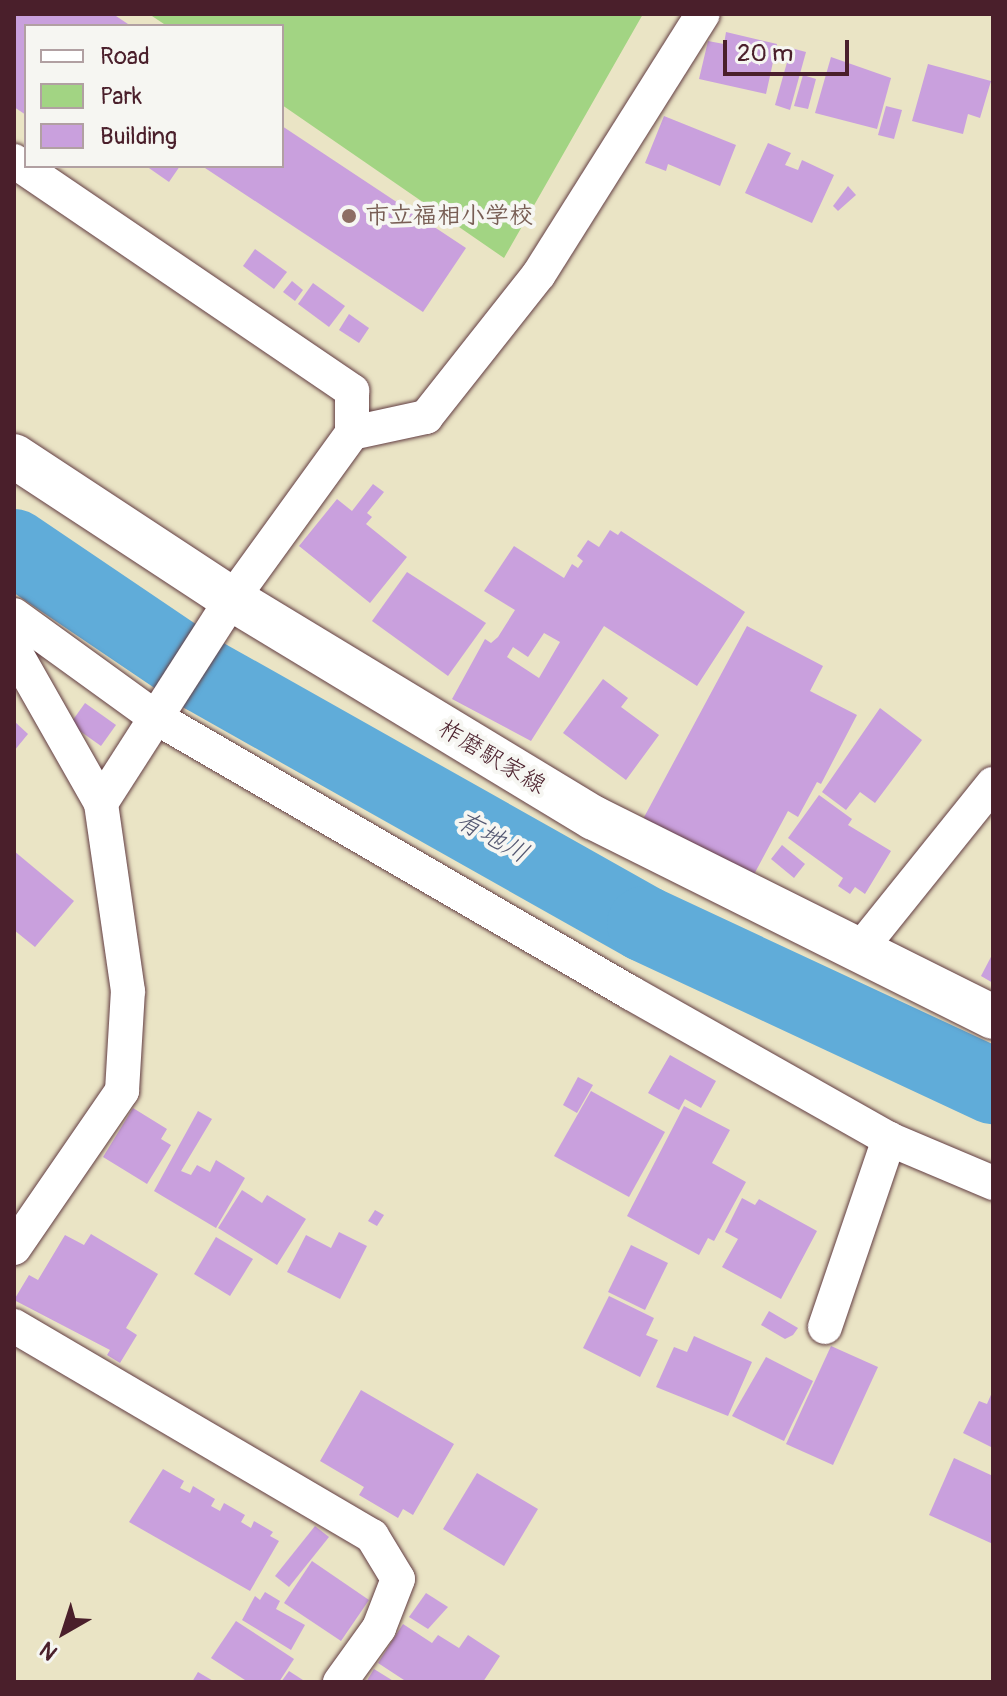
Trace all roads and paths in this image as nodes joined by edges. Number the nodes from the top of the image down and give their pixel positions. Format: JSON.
{"nodes":[{"id":1,"x":703,"y":14,"type":"edge"},
{"id":2,"x":24,"y":168,"type":"edge"},
{"id":3,"x":352,"y":433,"type":"junction"},
{"id":4,"x":14,"y":456,"type":"edge"},
{"id":5,"x":232,"y":599,"type":"junction"},
{"id":6,"x":14,"y":615,"type":"edge"},
{"id":7,"x":14,"y":650,"type":"edge"},
{"id":8,"x":155,"y":717,"type":"junction"},
{"id":9,"x":993,"y":784,"type":"edge"},
{"id":10,"x":101,"y":803,"type":"junction"},
{"id":11,"x":857,"y":953,"type":"junction"},
{"id":12,"x":993,"y":1017,"type":"edge"},
{"id":13,"x":889,"y":1139,"type":"junction"},
{"id":14,"x":993,"y":1183,"type":"edge"},
{"id":15,"x":14,"y":1248,"type":"edge"},
{"id":16,"x":14,"y":1326,"type":"edge"},
{"id":17,"x":825,"y":1327,"type":"dead end"},
{"id":18,"x":340,"y":1682,"type":"edge"}],
"edges":[{"from":1,"to":3,"type":"street"},
{"from":2,"to":3,"type":"street"},
{"from":3,"to":5,"type":"street"},
{"from":4,"to":5,"type":"main road","name":"柞磨駅家線"},
{"from":5,"to":8,"type":"street"},
{"from":5,"to":11,"type":"main road","name":"柞磨駅家線"},
{"from":6,"to":8,"type":"street"},
{"from":7,"to":10,"type":"street"},
{"from":8,"to":10,"type":"street"},
{"from":8,"to":13,"type":"street"},
{"from":9,"to":11,"type":"street"},
{"from":10,"to":15,"type":"street"},
{"from":11,"to":12,"type":"main road","name":"柞磨駅家線"},
{"from":13,"to":14,"type":"street"},
{"from":13,"to":17,"type":"street"},
{"from":16,"to":18,"type":"street"}]}
